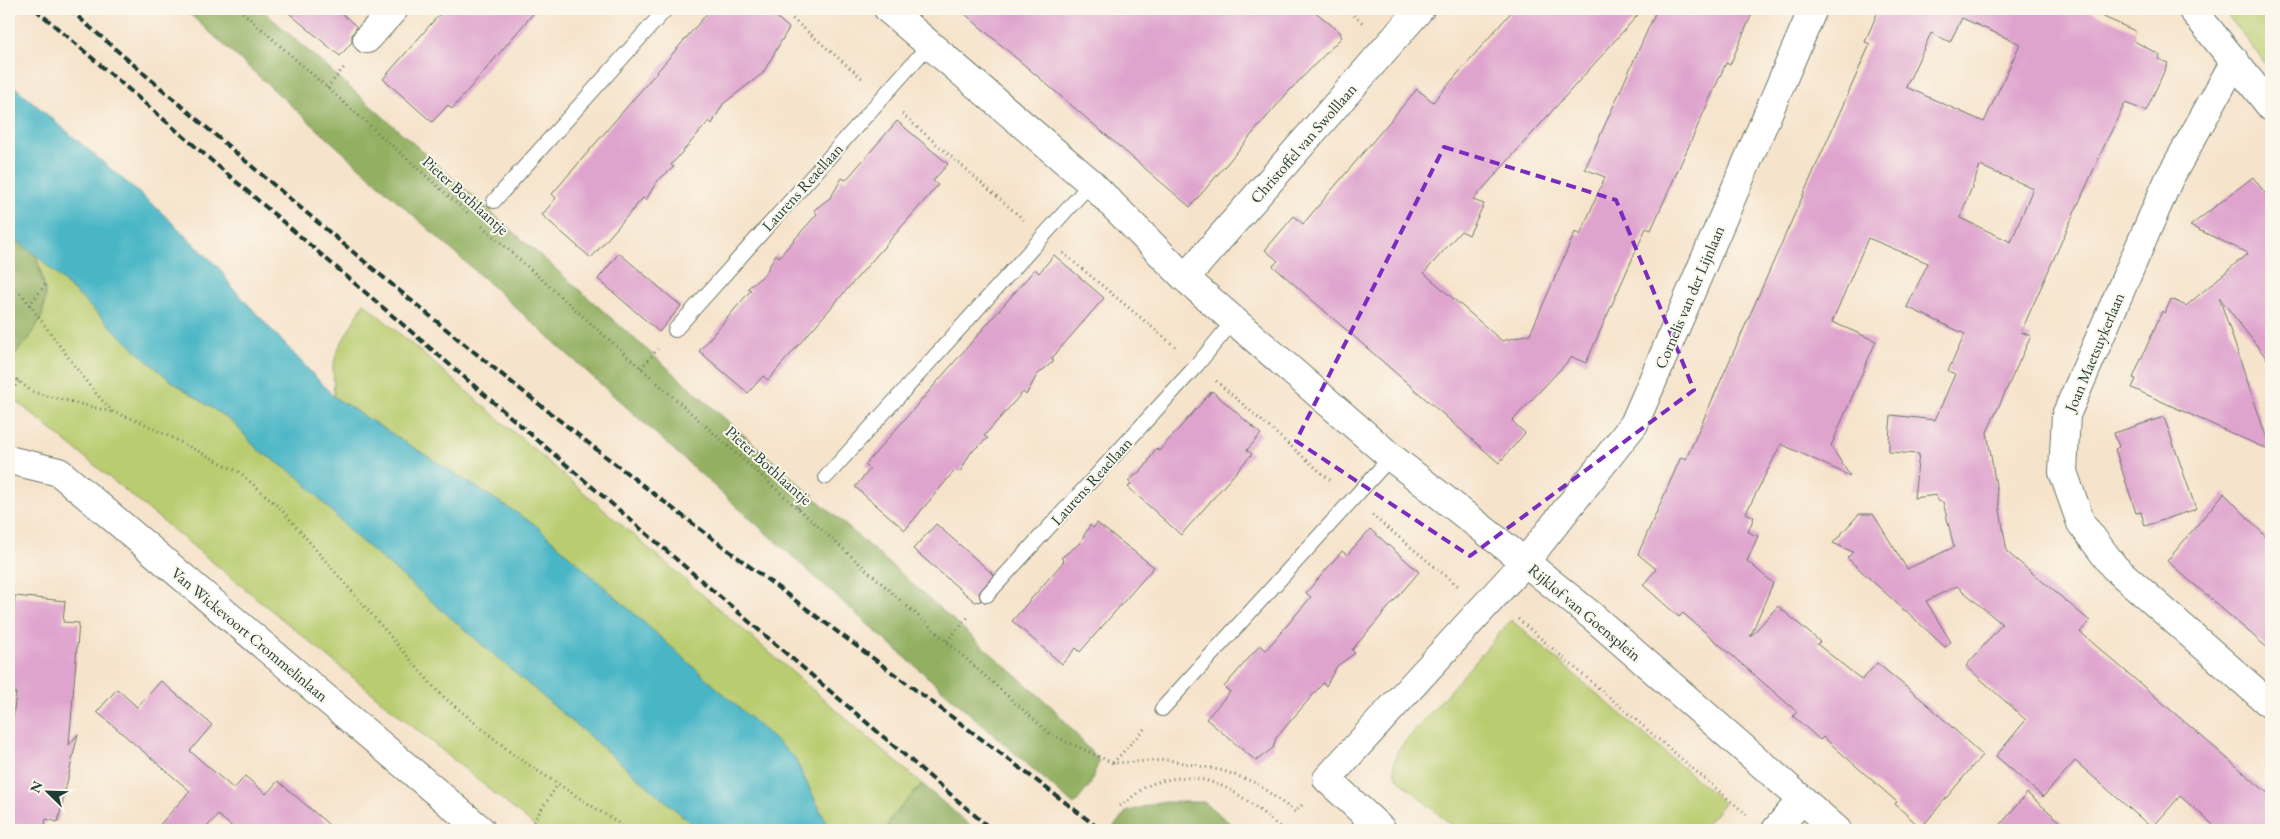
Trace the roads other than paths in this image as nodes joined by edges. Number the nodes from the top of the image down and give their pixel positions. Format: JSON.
{"nodes":[{"id":1,"x":394,"y":9,"type":"edge"},
{"id":2,"x":666,"y":9,"type":"edge"},
{"id":3,"x":888,"y":9,"type":"edge"},
{"id":4,"x":1420,"y":9,"type":"edge"},
{"id":5,"x":1813,"y":9,"type":"edge"},
{"id":6,"x":2192,"y":9,"type":"edge"},
{"id":7,"x":367,"y":39,"type":"dead end"},
{"id":8,"x":930,"y":44,"type":"junction"},
{"id":9,"x":2235,"y":61,"type":"junction"},
{"id":10,"x":2271,"y":108,"type":"edge"},
{"id":11,"x":1091,"y":183,"type":"junction"},
{"id":12,"x":494,"y":200,"type":"dead end"},
{"id":13,"x":1185,"y":278,"type":"junction"},
{"id":14,"x":1234,"y":320,"type":"junction"},
{"id":15,"x":674,"y":330,"type":"dead end"},
{"id":16,"x":1391,"y":458,"type":"junction"},
{"id":17,"x":9,"y":460,"type":"edge"},
{"id":18,"x":826,"y":476,"type":"dead end"},
{"id":19,"x":1525,"y":562,"type":"junction"},
{"id":20,"x":987,"y":596,"type":"road end"},
{"id":21,"x":2271,"y":704,"type":"edge"},
{"id":22,"x":1162,"y":709,"type":"road end"},
{"id":23,"x":1802,"y":799,"type":"junction"},
{"id":24,"x":481,"y":830,"type":"edge"},
{"id":25,"x":1382,"y":830,"type":"edge"},
{"id":26,"x":1776,"y":830,"type":"edge"},
{"id":27,"x":1838,"y":830,"type":"edge"}],
"edges":[{"from":1,"to":7,"type":"street"},
{"from":2,"to":12,"type":"lane"},
{"from":3,"to":8,"type":"street"},
{"from":4,"to":13,"type":"street","name":"Christoffel van Swolllaan"},
{"from":5,"to":19,"type":"street","name":"Cornelis van der Lijnlaan"},
{"from":6,"to":9,"type":"street"},
{"from":8,"to":11,"type":"street"},
{"from":8,"to":15,"type":"lane","name":"Laurens Reaellaan"},
{"from":9,"to":10,"type":"street"},
{"from":9,"to":21,"type":"street","name":"Joan Maetsuykerlaan"},
{"from":11,"to":13,"type":"street"},
{"from":11,"to":18,"type":"lane"},
{"from":13,"to":14,"type":"street"},
{"from":14,"to":16,"type":"street"},
{"from":14,"to":20,"type":"lane","name":"Laurens Reaellaan"},
{"from":16,"to":19,"type":"street"},
{"from":16,"to":22,"type":"lane"},
{"from":17,"to":24,"type":"street","name":"Van Wickevoort Crommelinlaan"},
{"from":19,"to":23,"type":"street","name":"Rijklof van Goensplein"},
{"from":19,"to":25,"type":"street","name":"Rijklof van Goensplein"},
{"from":23,"to":26,"type":"street"},
{"from":23,"to":27,"type":"street","name":"Rijklof van Goensplein"}]}
